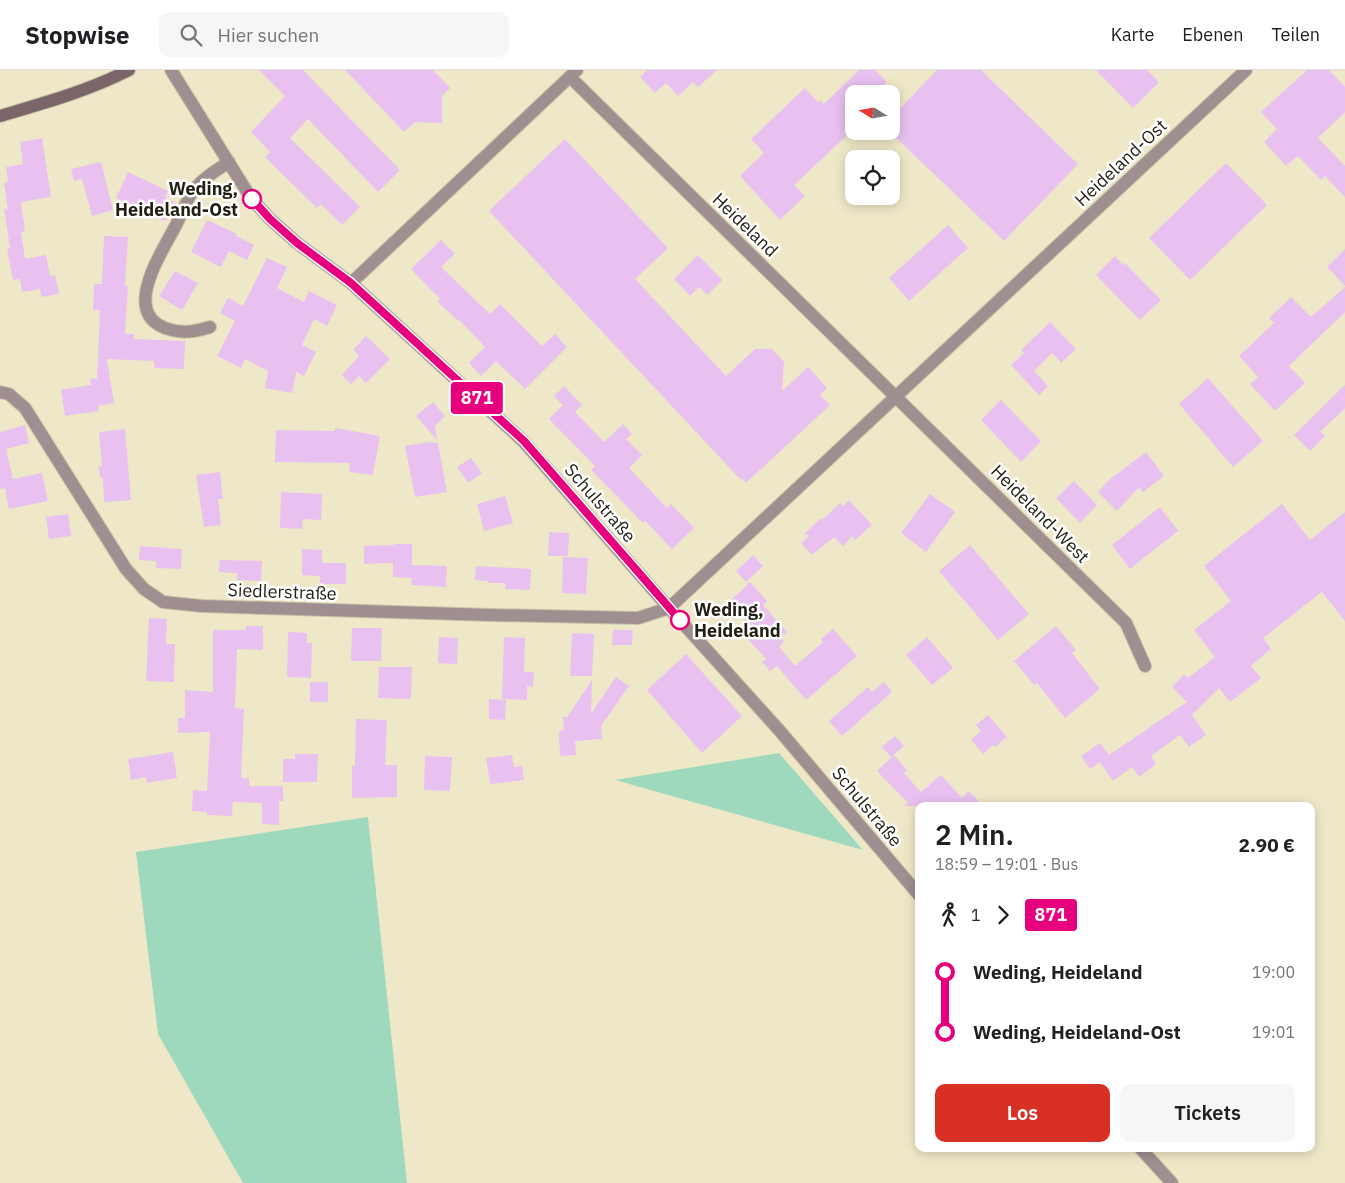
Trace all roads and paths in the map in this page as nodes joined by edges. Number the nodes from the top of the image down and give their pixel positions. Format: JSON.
{"nodes":[{"id":1,"x":129,"y":70,"type":"edge"},
{"id":2,"x":171,"y":70,"type":"edge"},
{"id":3,"x":1246,"y":70,"type":"edge"},
{"id":4,"x":573,"y":74,"type":"edge"},
{"id":5,"x":0,"y":116,"type":"edge"},
{"id":6,"x":229,"y":162,"type":"junction"},
{"id":7,"x":351,"y":283,"type":"junction"},
{"id":8,"x":210,"y":326,"type":"dead end"},
{"id":9,"x":0,"y":392,"type":"edge"},
{"id":10,"x":896,"y":398,"type":"junction"},
{"id":11,"x":669,"y":608,"type":"junction"},
{"id":12,"x":1145,"y":666,"type":"dead end"},
{"id":13,"x":915,"y":889,"type":"edge"},
{"id":14,"x":1145,"y":1152,"type":"edge"},
{"id":15,"x":1172,"y":1183,"type":"edge"}],
"edges":[{"from":1,"to":5,"type":"main road"},
{"from":2,"to":6,"type":"street","name":"Schulstraße"},
{"from":3,"to":10,"type":"street","name":"Heideland-Ost"},
{"from":4,"to":7,"type":"street","name":"Heideland"},
{"from":4,"to":10,"type":"street","name":"Heideland"},
{"from":6,"to":7,"type":"street","name":"Schulstraße"},
{"from":6,"to":8,"type":"street"},
{"from":7,"to":11,"type":"street","name":"Schulstraße"},
{"from":9,"to":11,"type":"street","name":"Siedlerstraße"},
{"from":10,"to":11,"type":"street"},
{"from":10,"to":12,"type":"street","name":"Heideland-West"},
{"from":11,"to":13,"type":"street","name":"Schulstraße"},
{"from":14,"to":15,"type":"street"}]}
